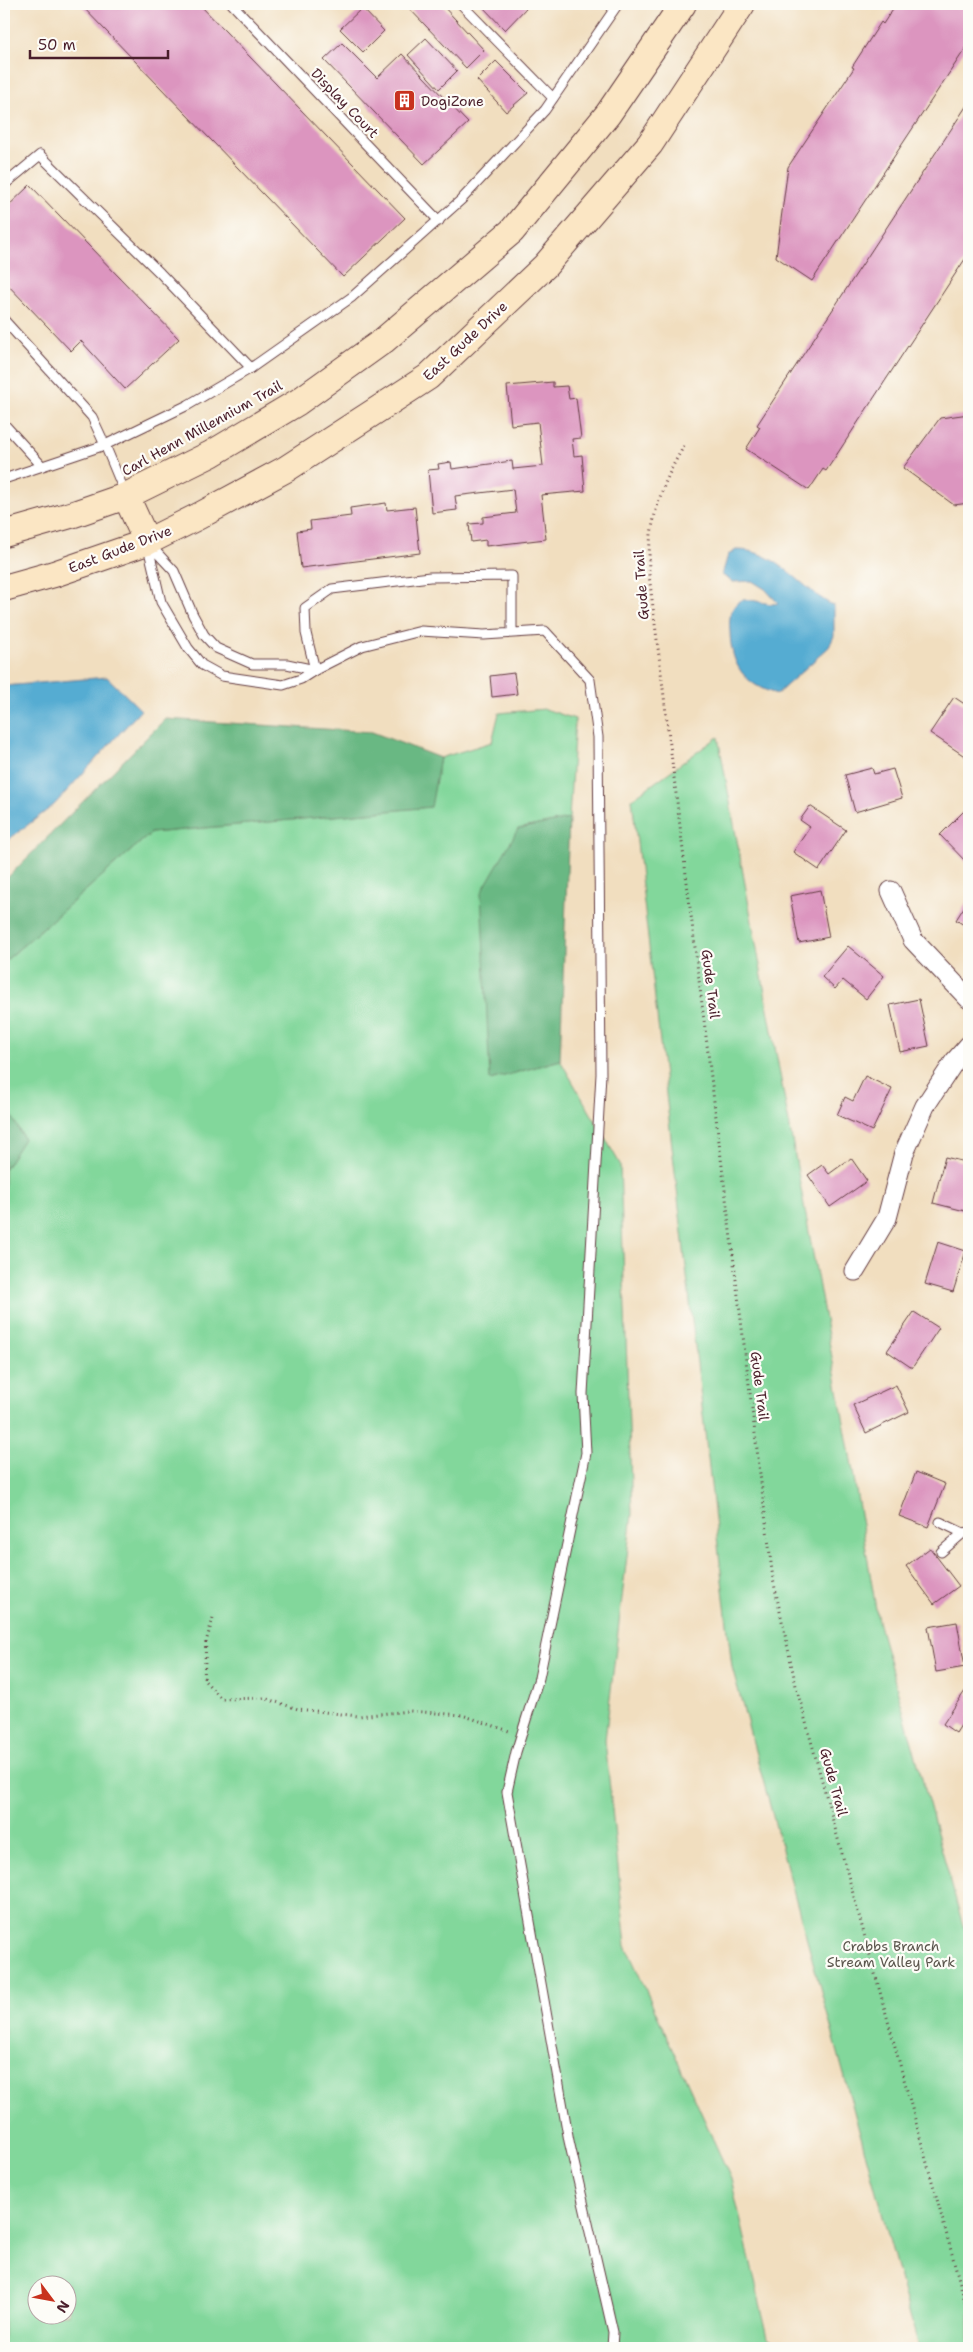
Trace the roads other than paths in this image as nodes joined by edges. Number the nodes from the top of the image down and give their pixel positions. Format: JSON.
{"nodes":[{"id":1,"x":232,"y":4,"type":"edge"},
{"id":2,"x":461,"y":4,"type":"edge"},
{"id":3,"x":618,"y":4,"type":"edge"},
{"id":4,"x":683,"y":4,"type":"edge"},
{"id":5,"x":742,"y":4,"type":"edge"},
{"id":6,"x":553,"y":98,"type":"junction"},
{"id":7,"x":4,"y":185,"type":"edge"},
{"id":8,"x":438,"y":221,"type":"junction"},
{"id":9,"x":4,"y":320,"type":"edge"},
{"id":10,"x":251,"y":368,"type":"junction"},
{"id":11,"x":4,"y":424,"type":"edge"},
{"id":12,"x":105,"y":446,"type":"junction"},
{"id":13,"x":42,"y":466,"type":"junction"},
{"id":14,"x":4,"y":479,"type":"edge"},
{"id":15,"x":126,"y":496,"type":"junction"},
{"id":16,"x":4,"y":534,"type":"edge"},
{"id":17,"x":147,"y":542,"type":"junction"},
{"id":18,"x":4,"y":588,"type":"edge"},
{"id":19,"x":512,"y":633,"type":"junction"},
{"id":20,"x":315,"y":670,"type":"junction"},
{"id":21,"x":891,"y":891,"type":"dead end"},
{"id":22,"x":969,"y":999,"type":"edge"},
{"id":23,"x":969,"y":1045,"type":"edge"},
{"id":24,"x":855,"y":1271,"type":"dead end"},
{"id":25,"x":940,"y":1522,"type":"dead end"},
{"id":26,"x":966,"y":1532,"type":"edge"},
{"id":27,"x":941,"y":1552,"type":"dead end"},
{"id":28,"x":612,"y":2348,"type":"edge"}],
"edges":[{"from":1,"to":8,"type":"lane","name":"Display Court"},
{"from":2,"to":6,"type":"lane"},
{"from":3,"to":6,"type":"lane"},
{"from":4,"to":15,"type":"main road"},
{"from":5,"to":17,"type":"main road","name":"East Gude Drive"},
{"from":6,"to":8,"type":"lane"},
{"from":7,"to":10,"type":"lane"},
{"from":8,"to":10,"type":"lane"},
{"from":9,"to":12,"type":"lane"},
{"from":10,"to":12,"type":"lane"},
{"from":11,"to":13,"type":"lane"},
{"from":12,"to":13,"type":"lane"},
{"from":12,"to":15,"type":"lane"},
{"from":13,"to":14,"type":"lane"},
{"from":15,"to":16,"type":"main road"},
{"from":15,"to":17,"type":"main road"},
{"from":17,"to":18,"type":"main road","name":"East Gude Drive"},
{"from":17,"to":20,"type":"lane"},
{"from":17,"to":20,"type":"lane"},
{"from":19,"to":20,"type":"lane"},
{"from":19,"to":20,"type":"lane"},
{"from":19,"to":28,"type":"lane"},
{"from":21,"to":22,"type":"street"},
{"from":23,"to":24,"type":"street"},
{"from":25,"to":26,"type":"lane"},
{"from":26,"to":27,"type":"lane"}]}
